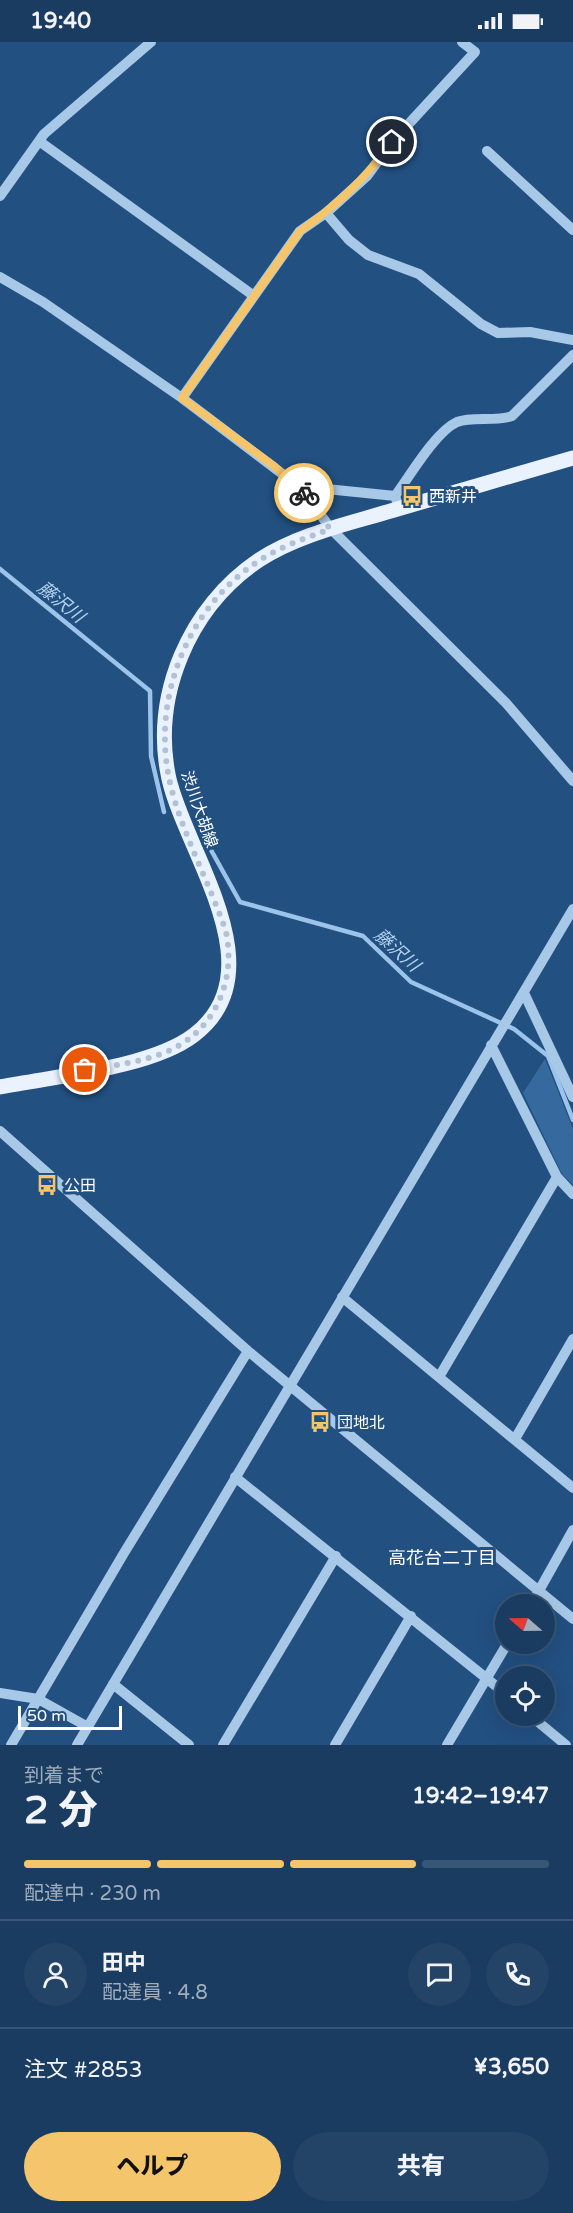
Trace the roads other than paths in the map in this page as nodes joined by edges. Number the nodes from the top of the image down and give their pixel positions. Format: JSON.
{"nodes":[{"id":1,"x":151,"y":42,"type":"edge"},
{"id":2,"x":462,"y":42,"type":"edge"},
{"id":3,"x":39,"y":141,"type":"junction"},
{"id":4,"x":487,"y":152,"type":"dead end"},
{"id":5,"x":0,"y":196,"type":"edge"},
{"id":6,"x":326,"y":213,"type":"junction"},
{"id":7,"x":573,"y":230,"type":"edge"},
{"id":8,"x":0,"y":277,"type":"edge"},
{"id":9,"x":254,"y":296,"type":"junction"},
{"id":10,"x":573,"y":340,"type":"edge"},
{"id":11,"x":573,"y":355,"type":"edge"},
{"id":12,"x":182,"y":398,"type":"junction"},
{"id":13,"x":573,"y":458,"type":"edge"},
{"id":14,"x":297,"y":486,"type":"junction"},
{"id":15,"x":398,"y":502,"type":"junction"},
{"id":16,"x":330,"y":529,"type":"junction"},
{"id":17,"x":573,"y":781,"type":"edge"},
{"id":18,"x":573,"y":909,"type":"edge"},
{"id":19,"x":524,"y":993,"type":"junction"},
{"id":20,"x":491,"y":1045,"type":"junction"},
{"id":21,"x":0,"y":1087,"type":"edge"},
{"id":22,"x":573,"y":1097,"type":"edge"},
{"id":23,"x":0,"y":1131,"type":"edge"},
{"id":24,"x":557,"y":1177,"type":"junction"},
{"id":25,"x":573,"y":1194,"type":"edge"},
{"id":26,"x":342,"y":1297,"type":"junction"},
{"id":27,"x":573,"y":1339,"type":"edge"},
{"id":28,"x":248,"y":1351,"type":"junction"},
{"id":29,"x":439,"y":1377,"type":"junction"},
{"id":30,"x":289,"y":1385,"type":"junction"},
{"id":31,"x":514,"y":1439,"type":"junction"},
{"id":32,"x":235,"y":1477,"type":"junction"},
{"id":33,"x":573,"y":1488,"type":"edge"},
{"id":34,"x":573,"y":1530,"type":"edge"},
{"id":35,"x":336,"y":1556,"type":"junction"},
{"id":36,"x":539,"y":1591,"type":"junction"},
{"id":37,"x":537,"y":1594,"type":"edge"},
{"id":38,"x":411,"y":1617,"type":"junction"},
{"id":39,"x":573,"y":1619,"type":"edge"},
{"id":40,"x":501,"y":1654,"type":"edge"},
{"id":41,"x":486,"y":1678,"type":"junction"},
{"id":42,"x":113,"y":1684,"type":"junction"},
{"id":43,"x":495,"y":1686,"type":"edge"},
{"id":44,"x":0,"y":1693,"type":"edge"},
{"id":45,"x":38,"y":1699,"type":"junction"},
{"id":46,"x":542,"y":1726,"type":"edge"},
{"id":47,"x":88,"y":1727,"type":"junction"},
{"id":48,"x":562,"y":1744,"type":"edge"},
{"id":49,"x":11,"y":1745,"type":"edge"},
{"id":50,"x":77,"y":1745,"type":"edge"},
{"id":51,"x":189,"y":1745,"type":"edge"},
{"id":52,"x":223,"y":1745,"type":"edge"},
{"id":53,"x":335,"y":1745,"type":"edge"},
{"id":54,"x":447,"y":1745,"type":"edge"}],
"edges":[{"from":1,"to":3,"type":"street"},
{"from":2,"to":6,"type":"street"},
{"from":3,"to":5,"type":"street"},
{"from":3,"to":9,"type":"street"},
{"from":4,"to":7,"type":"street"},
{"from":6,"to":9,"type":"street"},
{"from":6,"to":10,"type":"street"},
{"from":8,"to":12,"type":"street"},
{"from":9,"to":12,"type":"street"},
{"from":11,"to":15,"type":"street"},
{"from":12,"to":14,"type":"street"},
{"from":13,"to":15,"type":"main road","name":"渋川大胡線"},
{"from":14,"to":15,"type":"street"},
{"from":14,"to":16,"type":"street"},
{"from":15,"to":16,"type":"main road","name":"渋川大胡線"},
{"from":16,"to":17,"type":"street"},
{"from":16,"to":21,"type":"main road","name":"渋川大胡線"},
{"from":18,"to":19,"type":"street"},
{"from":19,"to":20,"type":"street"},
{"from":19,"to":22,"type":"street"},
{"from":20,"to":24,"type":"street"},
{"from":20,"to":26,"type":"street"},
{"from":23,"to":28,"type":"street"},
{"from":24,"to":25,"type":"street"},
{"from":24,"to":29,"type":"street"},
{"from":26,"to":29,"type":"street"},
{"from":26,"to":30,"type":"street"},
{"from":27,"to":31,"type":"street"},
{"from":28,"to":30,"type":"street"},
{"from":28,"to":45,"type":"street"},
{"from":29,"to":31,"type":"street"},
{"from":30,"to":32,"type":"street"},
{"from":30,"to":36,"type":"street"},
{"from":31,"to":33,"type":"street"},
{"from":32,"to":35,"type":"street"},
{"from":32,"to":42,"type":"street"},
{"from":34,"to":36,"type":"street"},
{"from":35,"to":38,"type":"street"},
{"from":35,"to":52,"type":"street"},
{"from":36,"to":37,"type":"street"},
{"from":36,"to":39,"type":"street"},
{"from":38,"to":41,"type":"street"},
{"from":38,"to":53,"type":"street"},
{"from":40,"to":41,"type":"street"},
{"from":41,"to":43,"type":"street"},
{"from":41,"to":54,"type":"street"},
{"from":42,"to":47,"type":"street"},
{"from":42,"to":51,"type":"street"},
{"from":44,"to":45,"type":"street"},
{"from":45,"to":47,"type":"street"},
{"from":45,"to":49,"type":"street"},
{"from":46,"to":48,"type":"street"},
{"from":47,"to":50,"type":"street"}]}
